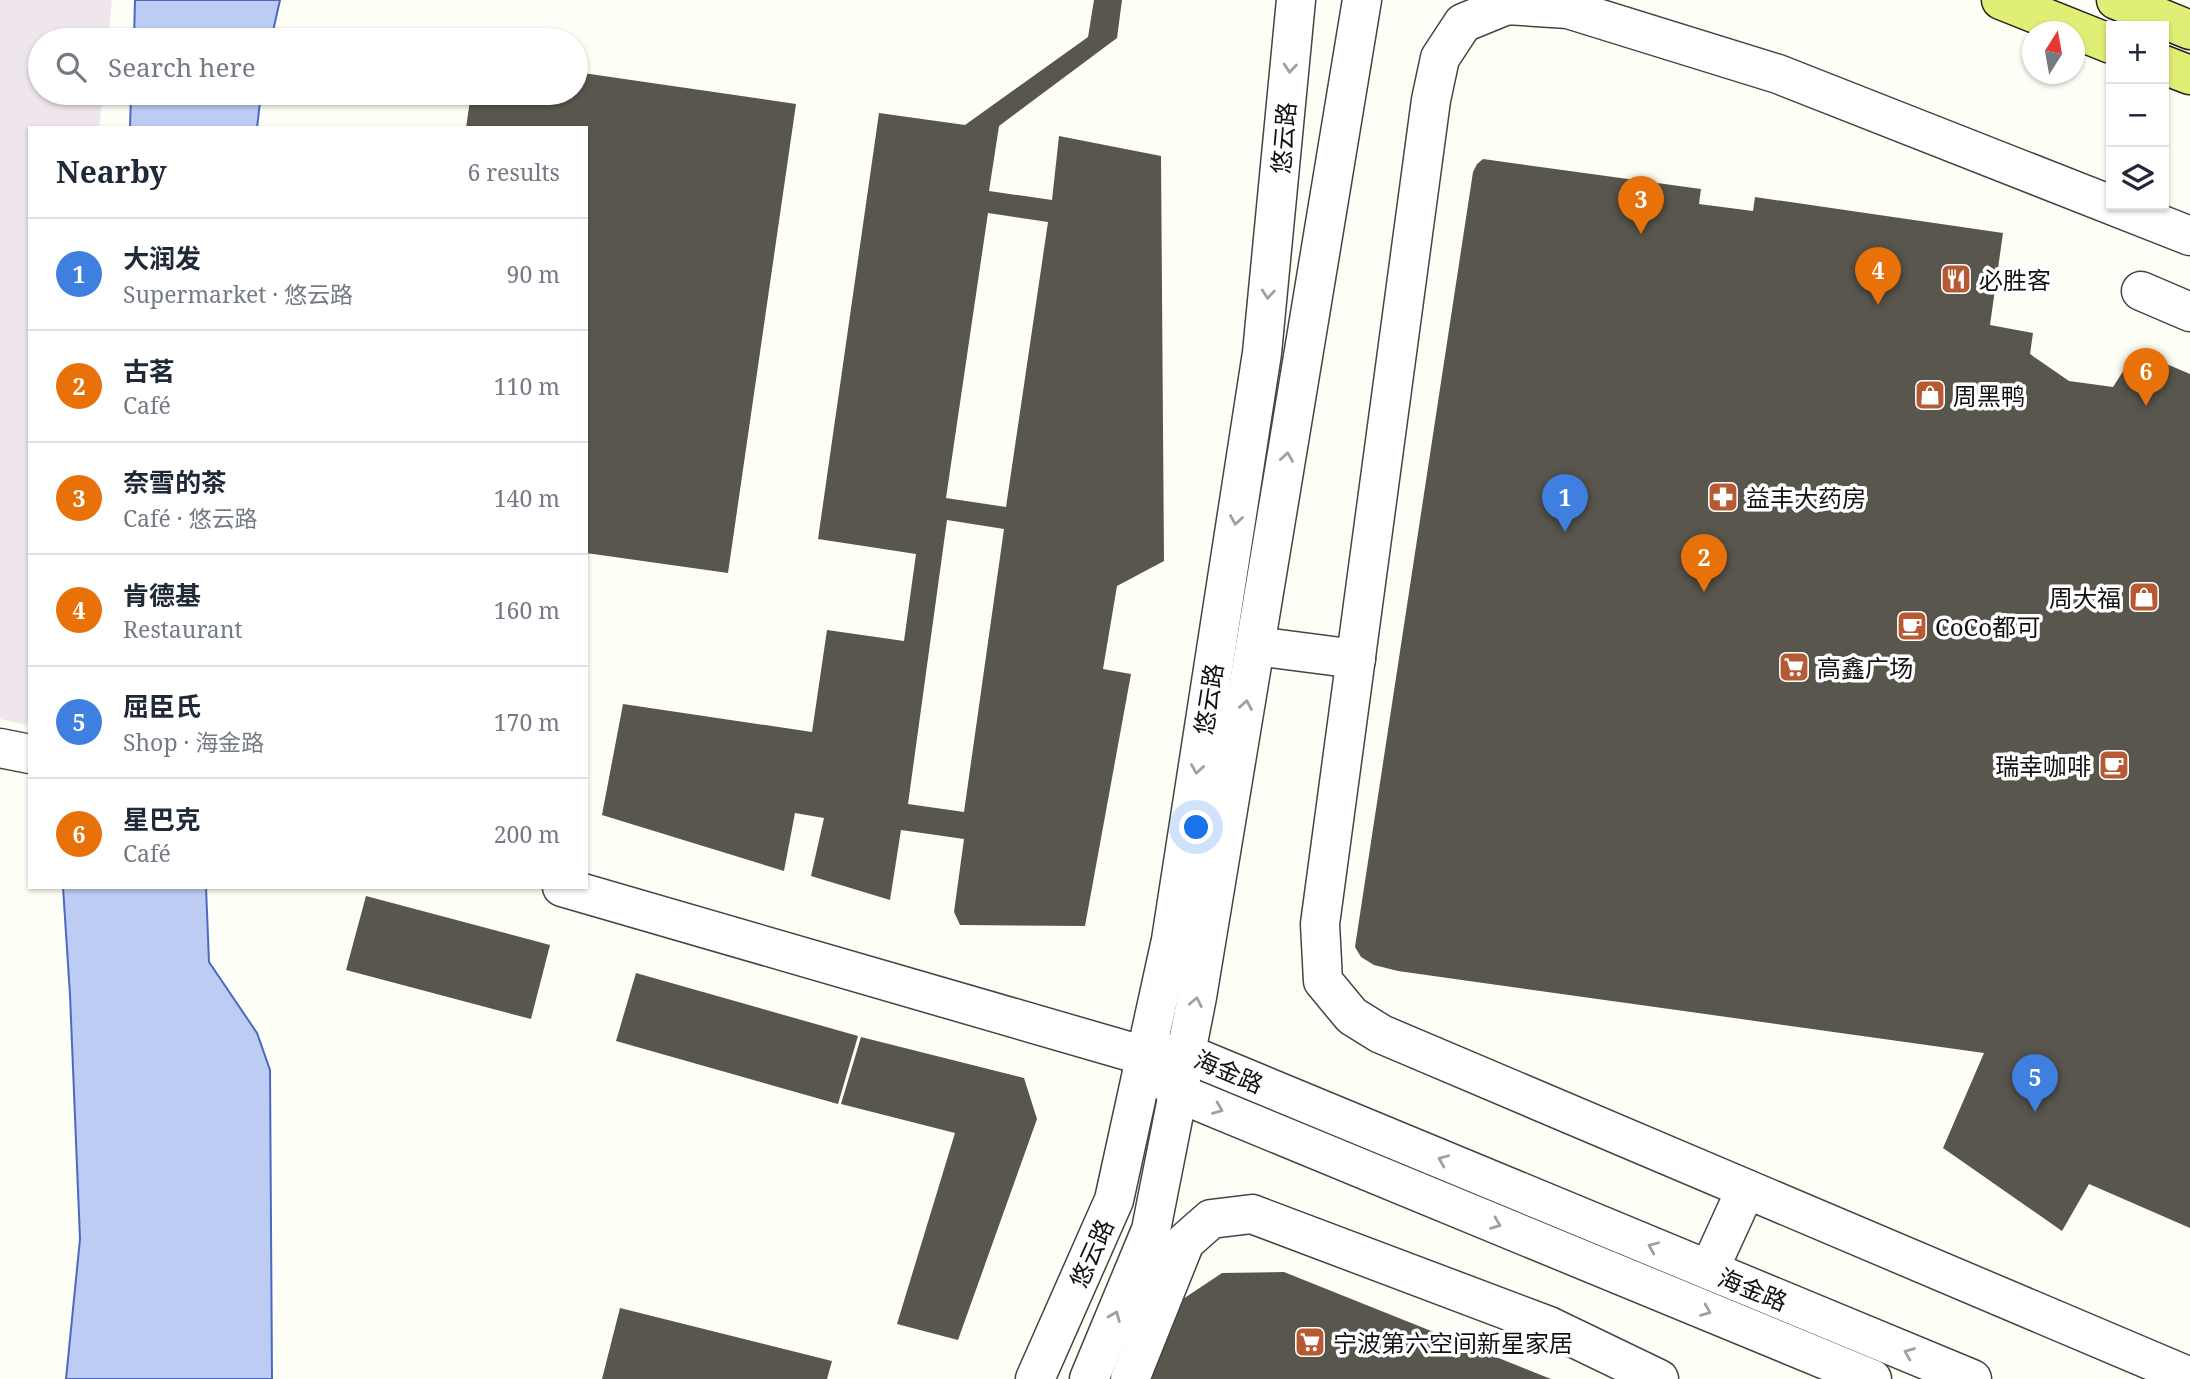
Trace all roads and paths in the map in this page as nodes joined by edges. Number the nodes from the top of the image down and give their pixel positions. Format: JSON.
{"nodes":[{"id":1,"x":1296,"y":0,"type":"edge"},
{"id":2,"x":1362,"y":0,"type":"edge"},
{"id":3,"x":2001,"y":0,"type":"edge"},
{"id":4,"x":2116,"y":0,"type":"edge"},
{"id":5,"x":2190,"y":30,"type":"edge"},
{"id":6,"x":2106,"y":42,"type":"edge"},
{"id":7,"x":2169,"y":67,"type":"edge"},
{"id":8,"x":2190,"y":75,"type":"edge"},
{"id":9,"x":2190,"y":236,"type":"edge"},
{"id":10,"x":2141,"y":291,"type":"dead end"},
{"id":11,"x":2190,"y":312,"type":"edge"},
{"id":12,"x":1256,"y":646,"type":"junction"},
{"id":13,"x":1356,"y":659,"type":"junction"},
{"id":14,"x":569,"y":889,"type":"edge"},
{"id":15,"x":1185,"y":1053,"type":"junction"},
{"id":16,"x":1145,"y":1056,"type":"junction"},
{"id":17,"x":1176,"y":1092,"type":"junction"},
{"id":18,"x":1746,"y":1189,"type":"junction"},
{"id":19,"x":1709,"y":1270,"type":"junction"},
{"id":20,"x":2189,"y":1378,"type":"edge"},
{"id":21,"x":1035,"y":1379,"type":"edge"},
{"id":22,"x":1089,"y":1379,"type":"edge"},
{"id":23,"x":1130,"y":1379,"type":"edge"},
{"id":24,"x":1659,"y":1379,"type":"edge"},
{"id":25,"x":1872,"y":1379,"type":"edge"},
{"id":26,"x":1972,"y":1379,"type":"edge"}],
"edges":[{"from":1,"to":16,"type":"street","name":"悠云路","one_way":true},
{"from":12,"to":2,"type":"street","name":"悠云路","one_way":true},
{"from":3,"to":6,"type":"main road"},
{"from":4,"to":5,"type":"main road"},
{"from":7,"to":8,"type":"main road"},
{"from":9,"to":13,"type":"street"},
{"from":10,"to":11,"type":"street"},
{"from":12,"to":13,"type":"street"},
{"from":15,"to":12,"type":"street","name":"悠云路","one_way":true},
{"from":13,"to":18,"type":"street"},
{"from":14,"to":16,"type":"street"},
{"from":15,"to":16,"type":"street","name":"海金路"},
{"from":15,"to":17,"type":"street","name":"悠云路"},
{"from":19,"to":15,"type":"street","name":"海金路","one_way":true},
{"from":16,"to":17,"type":"street","name":"海金路"},
{"from":16,"to":21,"type":"street","name":"悠云路"},
{"from":22,"to":17,"type":"street","name":"悠云路","one_way":true},
{"from":17,"to":25,"type":"street","name":"海金路","one_way":true},
{"from":18,"to":19,"type":"street"},
{"from":18,"to":20,"type":"street"},
{"from":26,"to":19,"type":"street","name":"海金路","one_way":true},
{"from":23,"to":24,"type":"street"}]}
